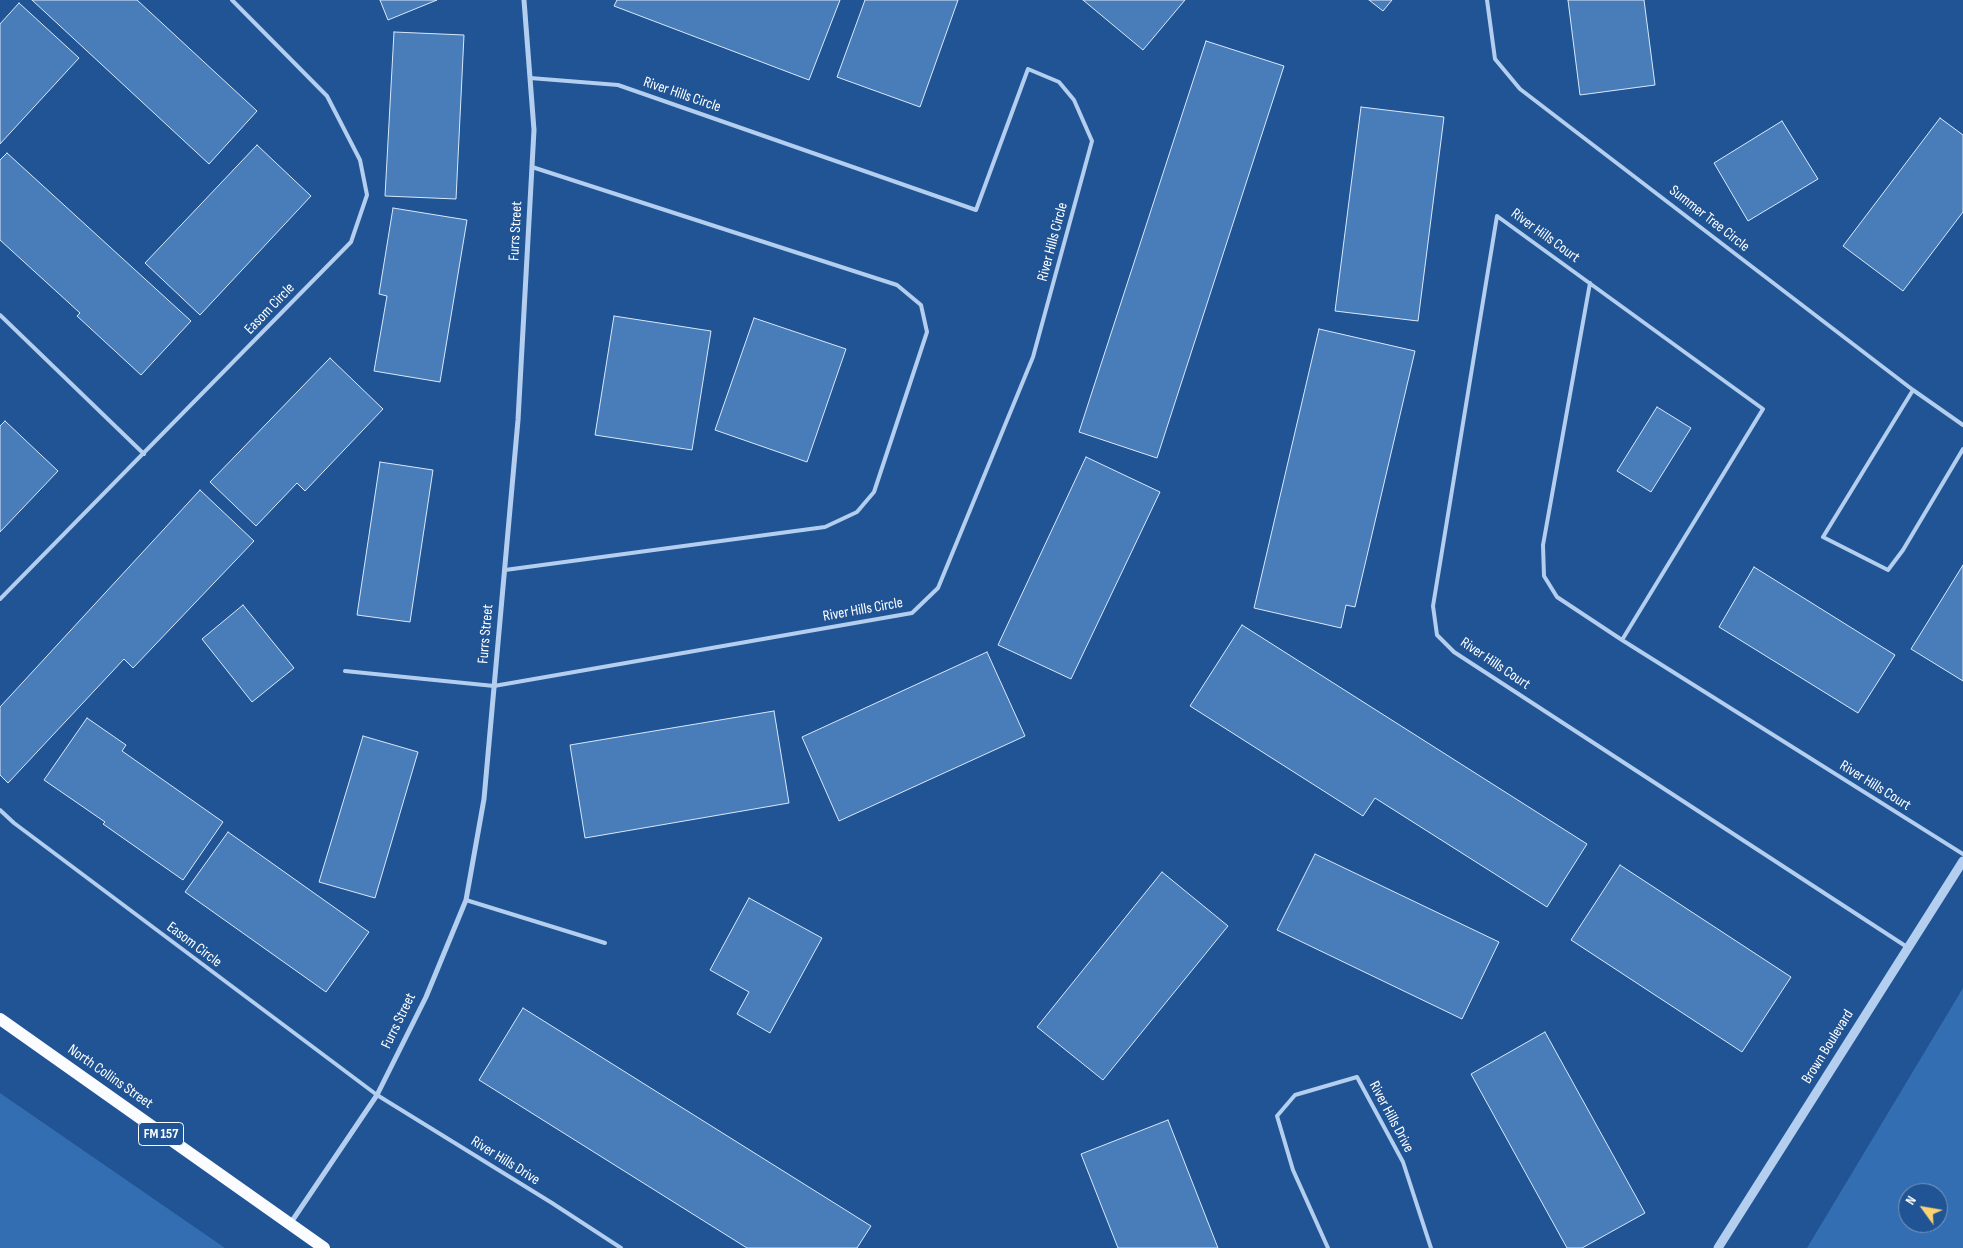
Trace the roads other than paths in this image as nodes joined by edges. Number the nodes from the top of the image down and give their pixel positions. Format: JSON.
{"nodes":[{"id":1,"x":232,"y":0,"type":"edge"},
{"id":2,"x":524,"y":0,"type":"edge"},
{"id":3,"x":1487,"y":0,"type":"edge"},
{"id":4,"x":530,"y":78,"type":"junction"},
{"id":5,"x":532,"y":167,"type":"junction"},
{"id":6,"x":1590,"y":283,"type":"junction"},
{"id":7,"x":0,"y":315,"type":"edge"},
{"id":8,"x":1913,"y":390,"type":"junction"},
{"id":9,"x":1963,"y":426,"type":"edge"},
{"id":10,"x":1963,"y":450,"type":"edge"},
{"id":11,"x":144,"y":454,"type":"junction"},
{"id":12,"x":505,"y":570,"type":"junction"},
{"id":13,"x":0,"y":599,"type":"edge"},
{"id":14,"x":1622,"y":640,"type":"junction"},
{"id":15,"x":345,"y":671,"type":"dead end"},
{"id":16,"x":494,"y":686,"type":"junction"},
{"id":17,"x":0,"y":810,"type":"edge"},
{"id":18,"x":1963,"y":854,"type":"edge"},
{"id":19,"x":1963,"y":861,"type":"edge"},
{"id":20,"x":466,"y":900,"type":"junction"},
{"id":21,"x":605,"y":943,"type":"dead end"},
{"id":22,"x":1908,"y":947,"type":"junction"},
{"id":23,"x":0,"y":1019,"type":"edge"},
{"id":24,"x":377,"y":1095,"type":"junction"},
{"id":25,"x":289,"y":1224,"type":"junction"},
{"id":26,"x":324,"y":1248,"type":"edge"},
{"id":27,"x":621,"y":1248,"type":"edge"},
{"id":28,"x":1328,"y":1248,"type":"edge"},
{"id":29,"x":1431,"y":1248,"type":"edge"},
{"id":30,"x":1718,"y":1248,"type":"edge"}],
"edges":[{"from":1,"to":11,"type":"lane","name":"Easom Circle"},
{"from":2,"to":4,"type":"street","name":"Furrs Street"},
{"from":3,"to":8,"type":"lane","name":"Summer Tree Circle"},
{"from":4,"to":5,"type":"street","name":"Furrs Street"},
{"from":4,"to":16,"type":"lane","name":"River Hills Circle"},
{"from":5,"to":12,"type":"street","name":"Furrs Street"},
{"from":5,"to":12,"type":"lane"},
{"from":6,"to":14,"type":"lane"},
{"from":6,"to":14,"type":"lane","name":"River Hills Court"},
{"from":6,"to":22,"type":"lane","name":"River Hills Court"},
{"from":7,"to":11,"type":"lane"},
{"from":8,"to":9,"type":"lane","name":"Summer Tree Circle"},
{"from":8,"to":10,"type":"lane"},
{"from":11,"to":13,"type":"lane","name":"Easom Circle"},
{"from":12,"to":16,"type":"street","name":"Furrs Street"},
{"from":14,"to":18,"type":"lane","name":"River Hills Court"},
{"from":15,"to":16,"type":"lane"},
{"from":16,"to":20,"type":"street","name":"Furrs Street"},
{"from":17,"to":24,"type":"lane","name":"Easom Circle"},
{"from":19,"to":22,"type":"street","name":"Brown Boulevard"},
{"from":20,"to":21,"type":"lane"},
{"from":20,"to":24,"type":"street","name":"Furrs Street"},
{"from":22,"to":30,"type":"street","name":"Brown Boulevard"},
{"from":23,"to":25,"type":"main road","name":"North Collins Street","number":"FM 157"},
{"from":24,"to":25,"type":"street","name":"Furrs Street"},
{"from":24,"to":27,"type":"lane","name":"River Hills Drive"},
{"from":25,"to":26,"type":"main road","name":"North Collins Street","number":"FM 157"},
{"from":28,"to":29,"type":"lane","name":"River Hills Drive"}]}
